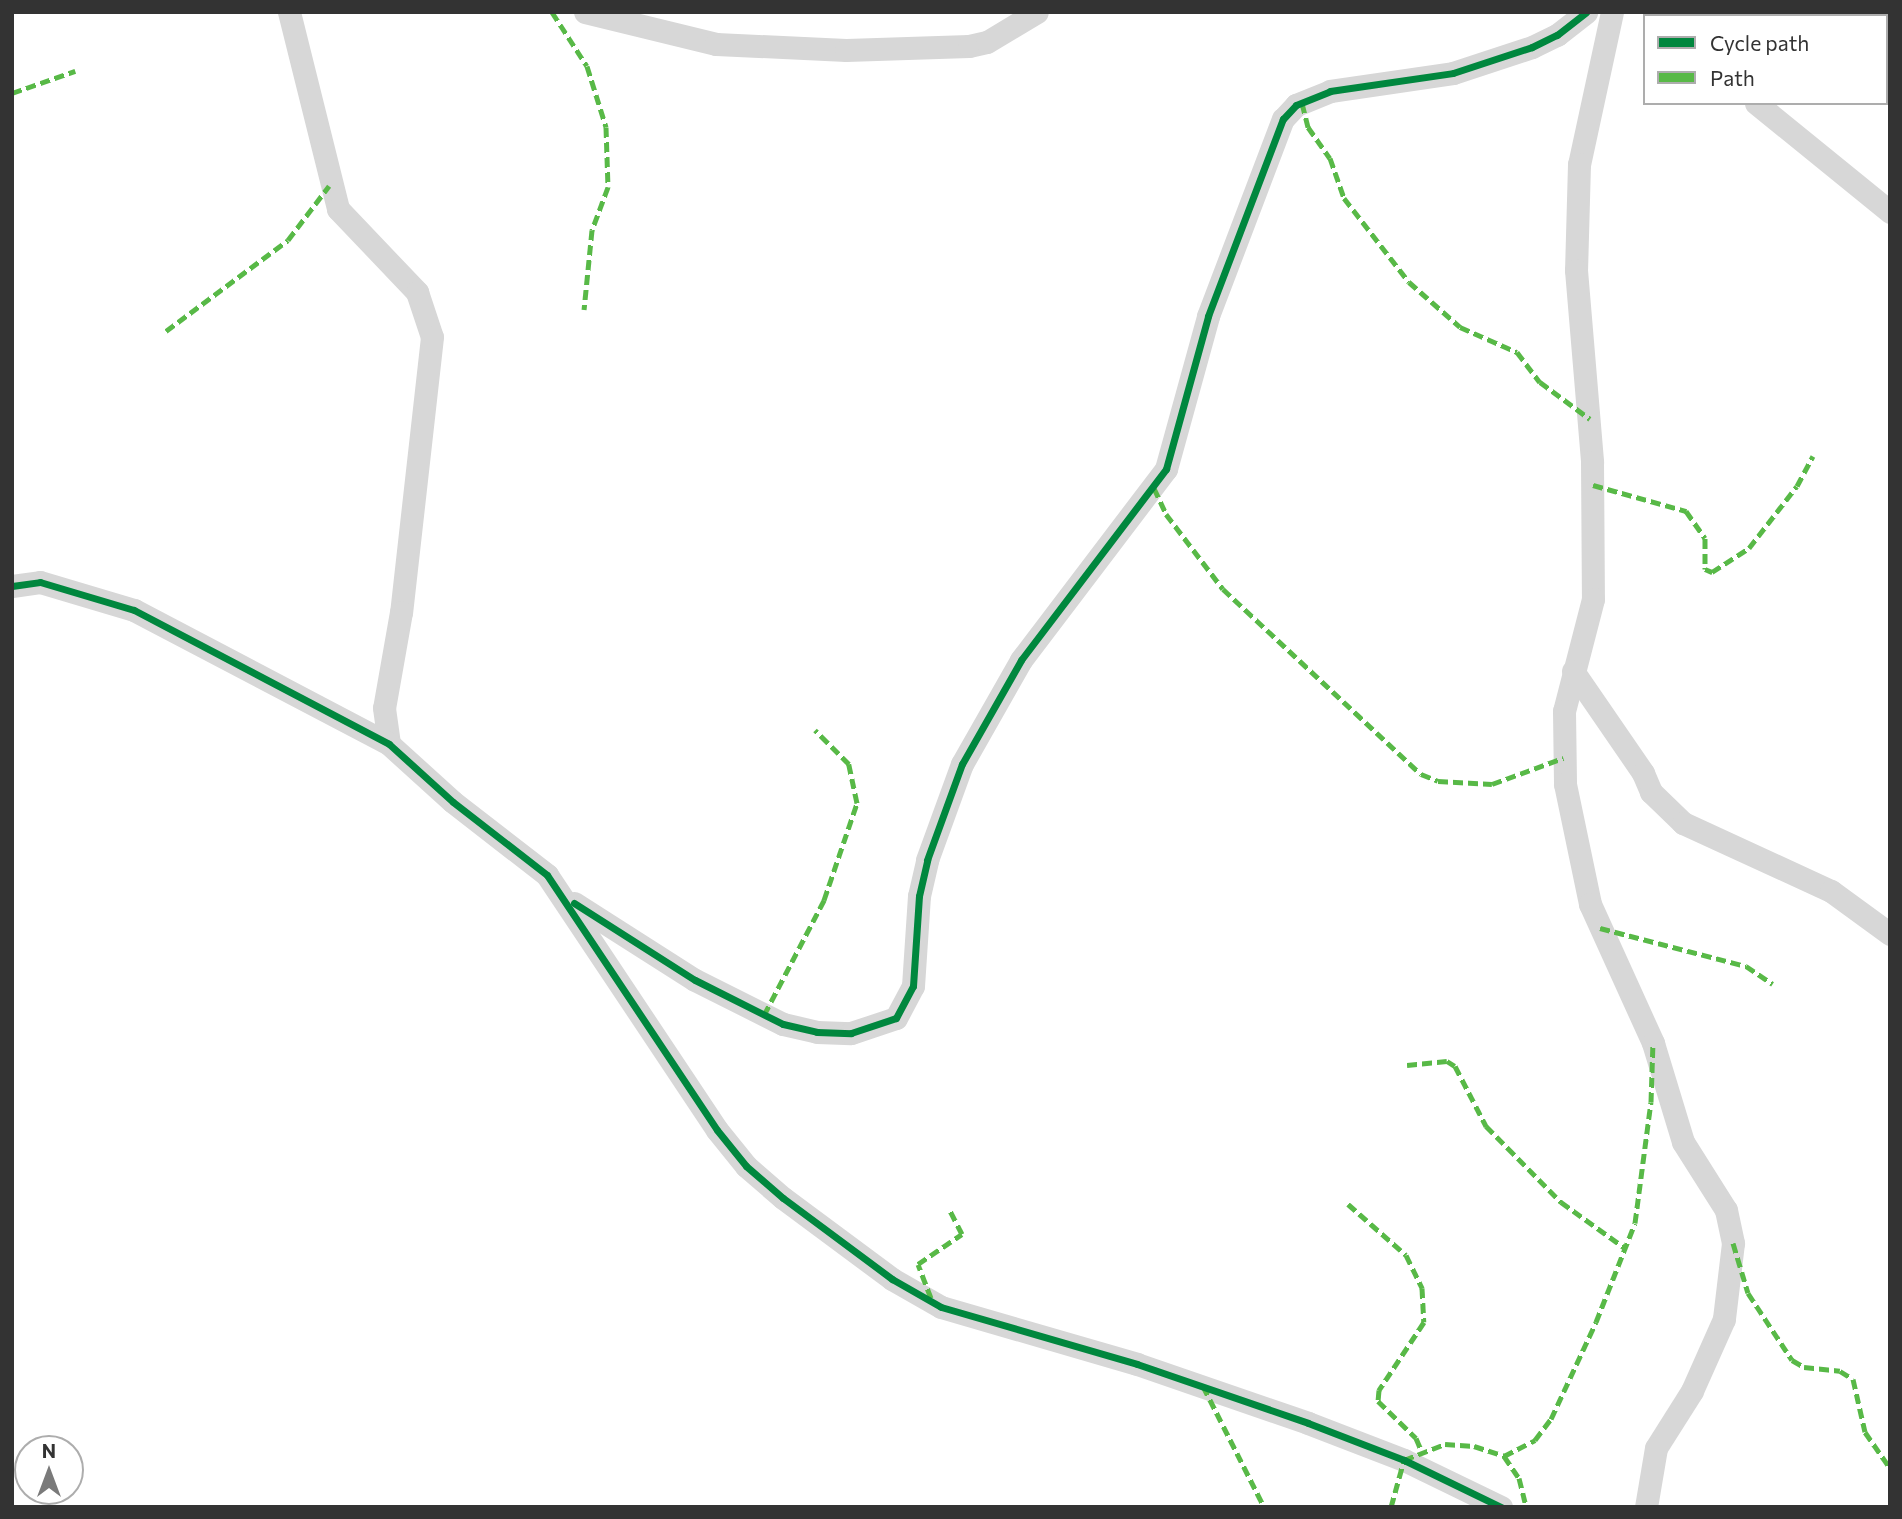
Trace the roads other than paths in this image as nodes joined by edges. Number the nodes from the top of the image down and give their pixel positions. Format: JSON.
{"nodes":[{"id":1,"x":289,"y":12,"type":"edge"},
{"id":2,"x":585,"y":12,"type":"edge"},
{"id":3,"x":1037,"y":12,"type":"edge"},
{"id":4,"x":1586,"y":12,"type":"edge"},
{"id":5,"x":1612,"y":12,"type":"edge"},
{"id":6,"x":1758,"y":105,"type":"edge"},
{"id":7,"x":1890,"y":212,"type":"edge"},
{"id":8,"x":12,"y":586,"type":"edge"},
{"id":9,"x":1573,"y":671,"type":"junction"},
{"id":10,"x":389,"y":744,"type":"junction"},
{"id":11,"x":562,"y":894,"type":"junction"},
{"id":12,"x":1890,"y":934,"type":"edge"},
{"id":13,"x":1501,"y":1507,"type":"edge"},
{"id":14,"x":1646,"y":1507,"type":"edge"}],
"edges":[{"from":1,"to":10,"type":"street"},
{"from":2,"to":3,"type":"street"},
{"from":4,"to":11,"type":"street"},
{"from":5,"to":9,"type":"street"},
{"from":6,"to":7,"type":"street"},
{"from":8,"to":10,"type":"street"},
{"from":9,"to":12,"type":"street"},
{"from":9,"to":14,"type":"street"},
{"from":10,"to":11,"type":"street"},
{"from":11,"to":13,"type":"street"}]}
